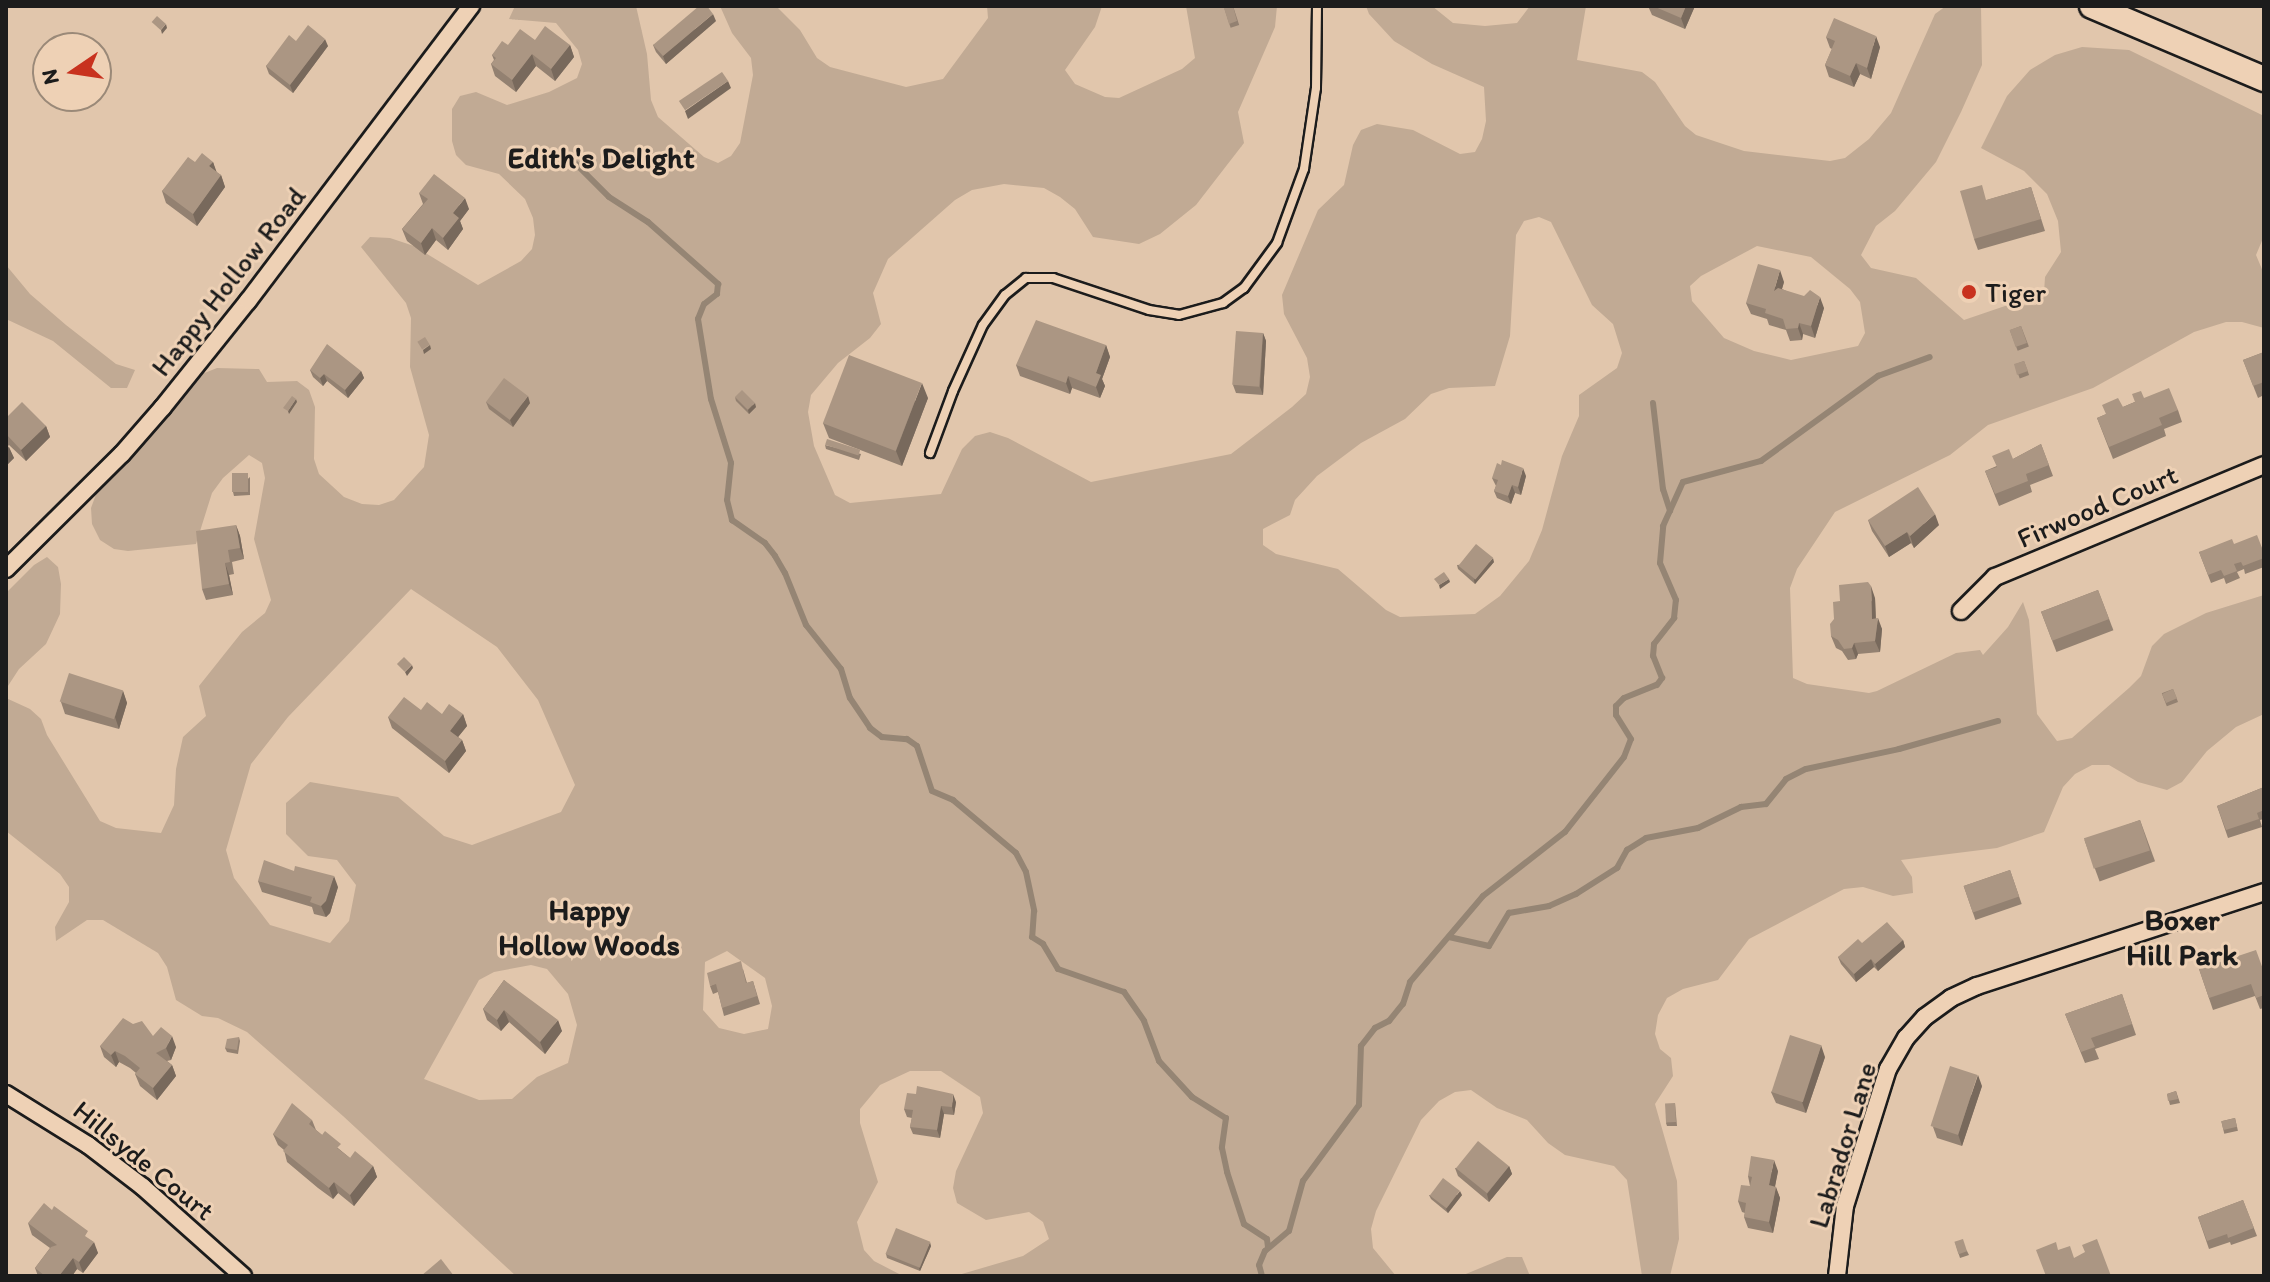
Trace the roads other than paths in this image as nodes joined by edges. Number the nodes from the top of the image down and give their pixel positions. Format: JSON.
{"nodes":[{"id":1,"x":471,"y":6,"type":"edge"},
{"id":2,"x":1317,"y":6,"type":"edge"},
{"id":3,"x":2092,"y":6,"type":"edge"},
{"id":4,"x":2264,"y":79,"type":"edge"},
{"id":5,"x":930,"y":453,"type":"dead end"},
{"id":6,"x":2264,"y":465,"type":"edge"},
{"id":7,"x":6,"y":569,"type":"edge"},
{"id":8,"x":1961,"y":611,"type":"dead end"},
{"id":9,"x":2264,"y":892,"type":"edge"},
{"id":10,"x":6,"y":1094,"type":"edge"},
{"id":11,"x":243,"y":1276,"type":"edge"},
{"id":12,"x":1837,"y":1276,"type":"edge"}],
"edges":[{"from":1,"to":7,"type":"street","name":"Happy Hollow Road"},
{"from":2,"to":5,"type":"lane"},
{"from":3,"to":4,"type":"main road"},
{"from":6,"to":8,"type":"street","name":"Firwood Court"},
{"from":9,"to":12,"type":"street","name":"Labrador Lane"},
{"from":10,"to":11,"type":"street","name":"Hillsyde Court"}]}
